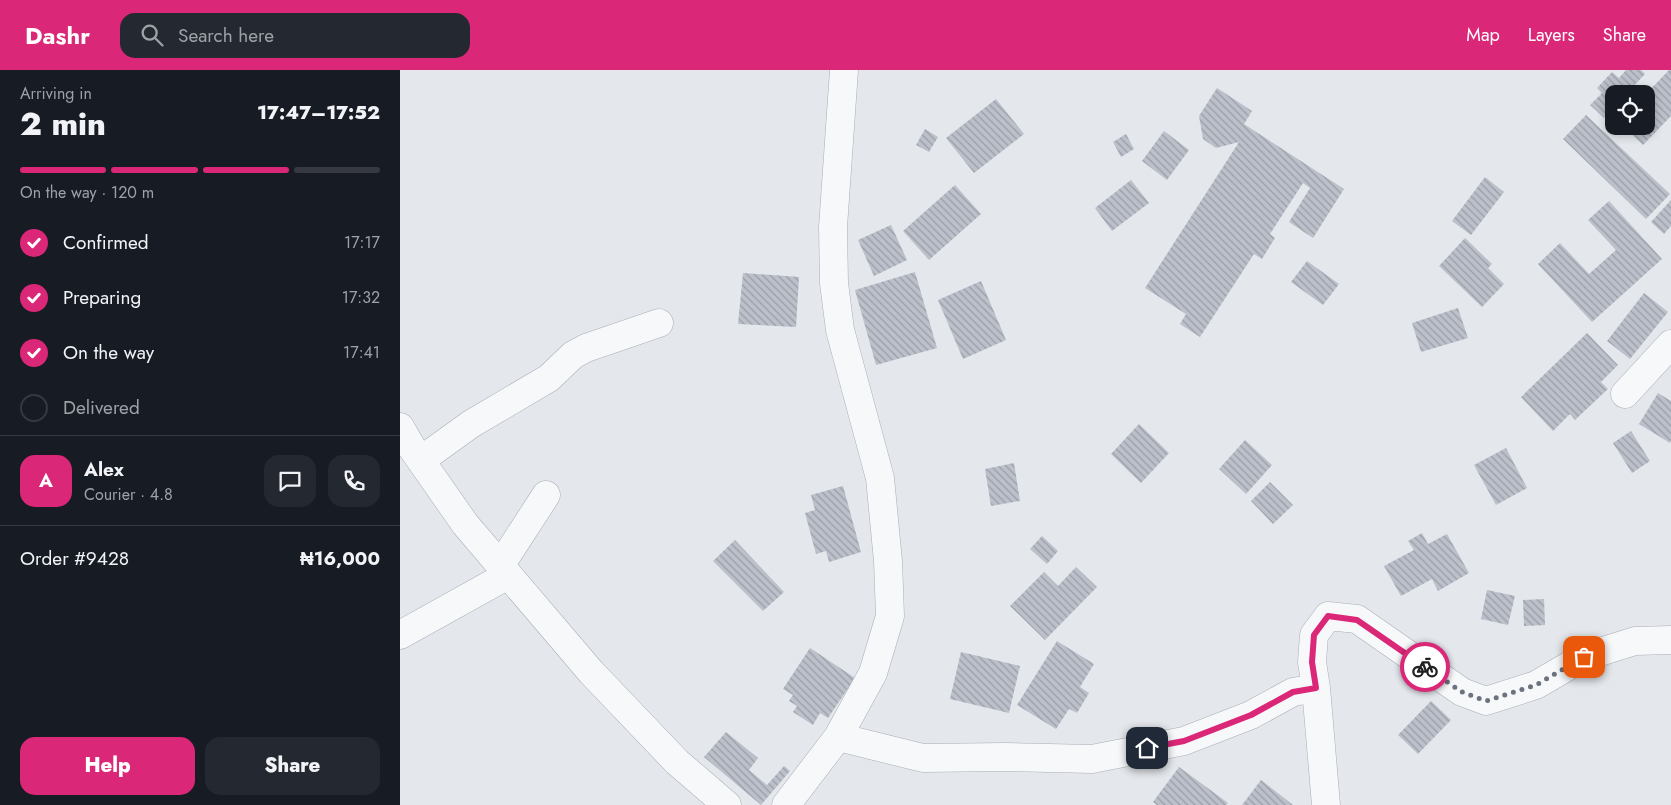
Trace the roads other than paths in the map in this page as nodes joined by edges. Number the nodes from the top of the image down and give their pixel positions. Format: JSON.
{"nodes":[{"id":1,"x":844,"y":70,"type":"edge"},
{"id":2,"x":659,"y":323,"type":"dead end"},
{"id":3,"x":1671,"y":344,"type":"edge"},
{"id":4,"x":1625,"y":394,"type":"dead end"},
{"id":5,"x":400,"y":427,"type":"edge"},
{"id":6,"x":421,"y":460,"type":"junction"},
{"id":7,"x":546,"y":495,"type":"dead end"},
{"id":8,"x":504,"y":571,"type":"junction"},
{"id":9,"x":400,"y":635,"type":"edge"},
{"id":10,"x":1671,"y":640,"type":"edge"},
{"id":11,"x":1316,"y":688,"type":"junction"},
{"id":12,"x":838,"y":738,"type":"junction"},
{"id":13,"x":727,"y":805,"type":"edge"},
{"id":14,"x":786,"y":805,"type":"edge"},
{"id":15,"x":1326,"y":805,"type":"edge"}],
"edges":[{"from":1,"to":12,"type":"street"},
{"from":2,"to":6,"type":"street"},
{"from":3,"to":4,"type":"street"},
{"from":5,"to":6,"type":"street"},
{"from":6,"to":8,"type":"street"},
{"from":7,"to":8,"type":"street"},
{"from":8,"to":9,"type":"street"},
{"from":8,"to":13,"type":"street"},
{"from":10,"to":11,"type":"street"},
{"from":11,"to":12,"type":"street"},
{"from":11,"to":15,"type":"street"},
{"from":12,"to":14,"type":"street"}]}
